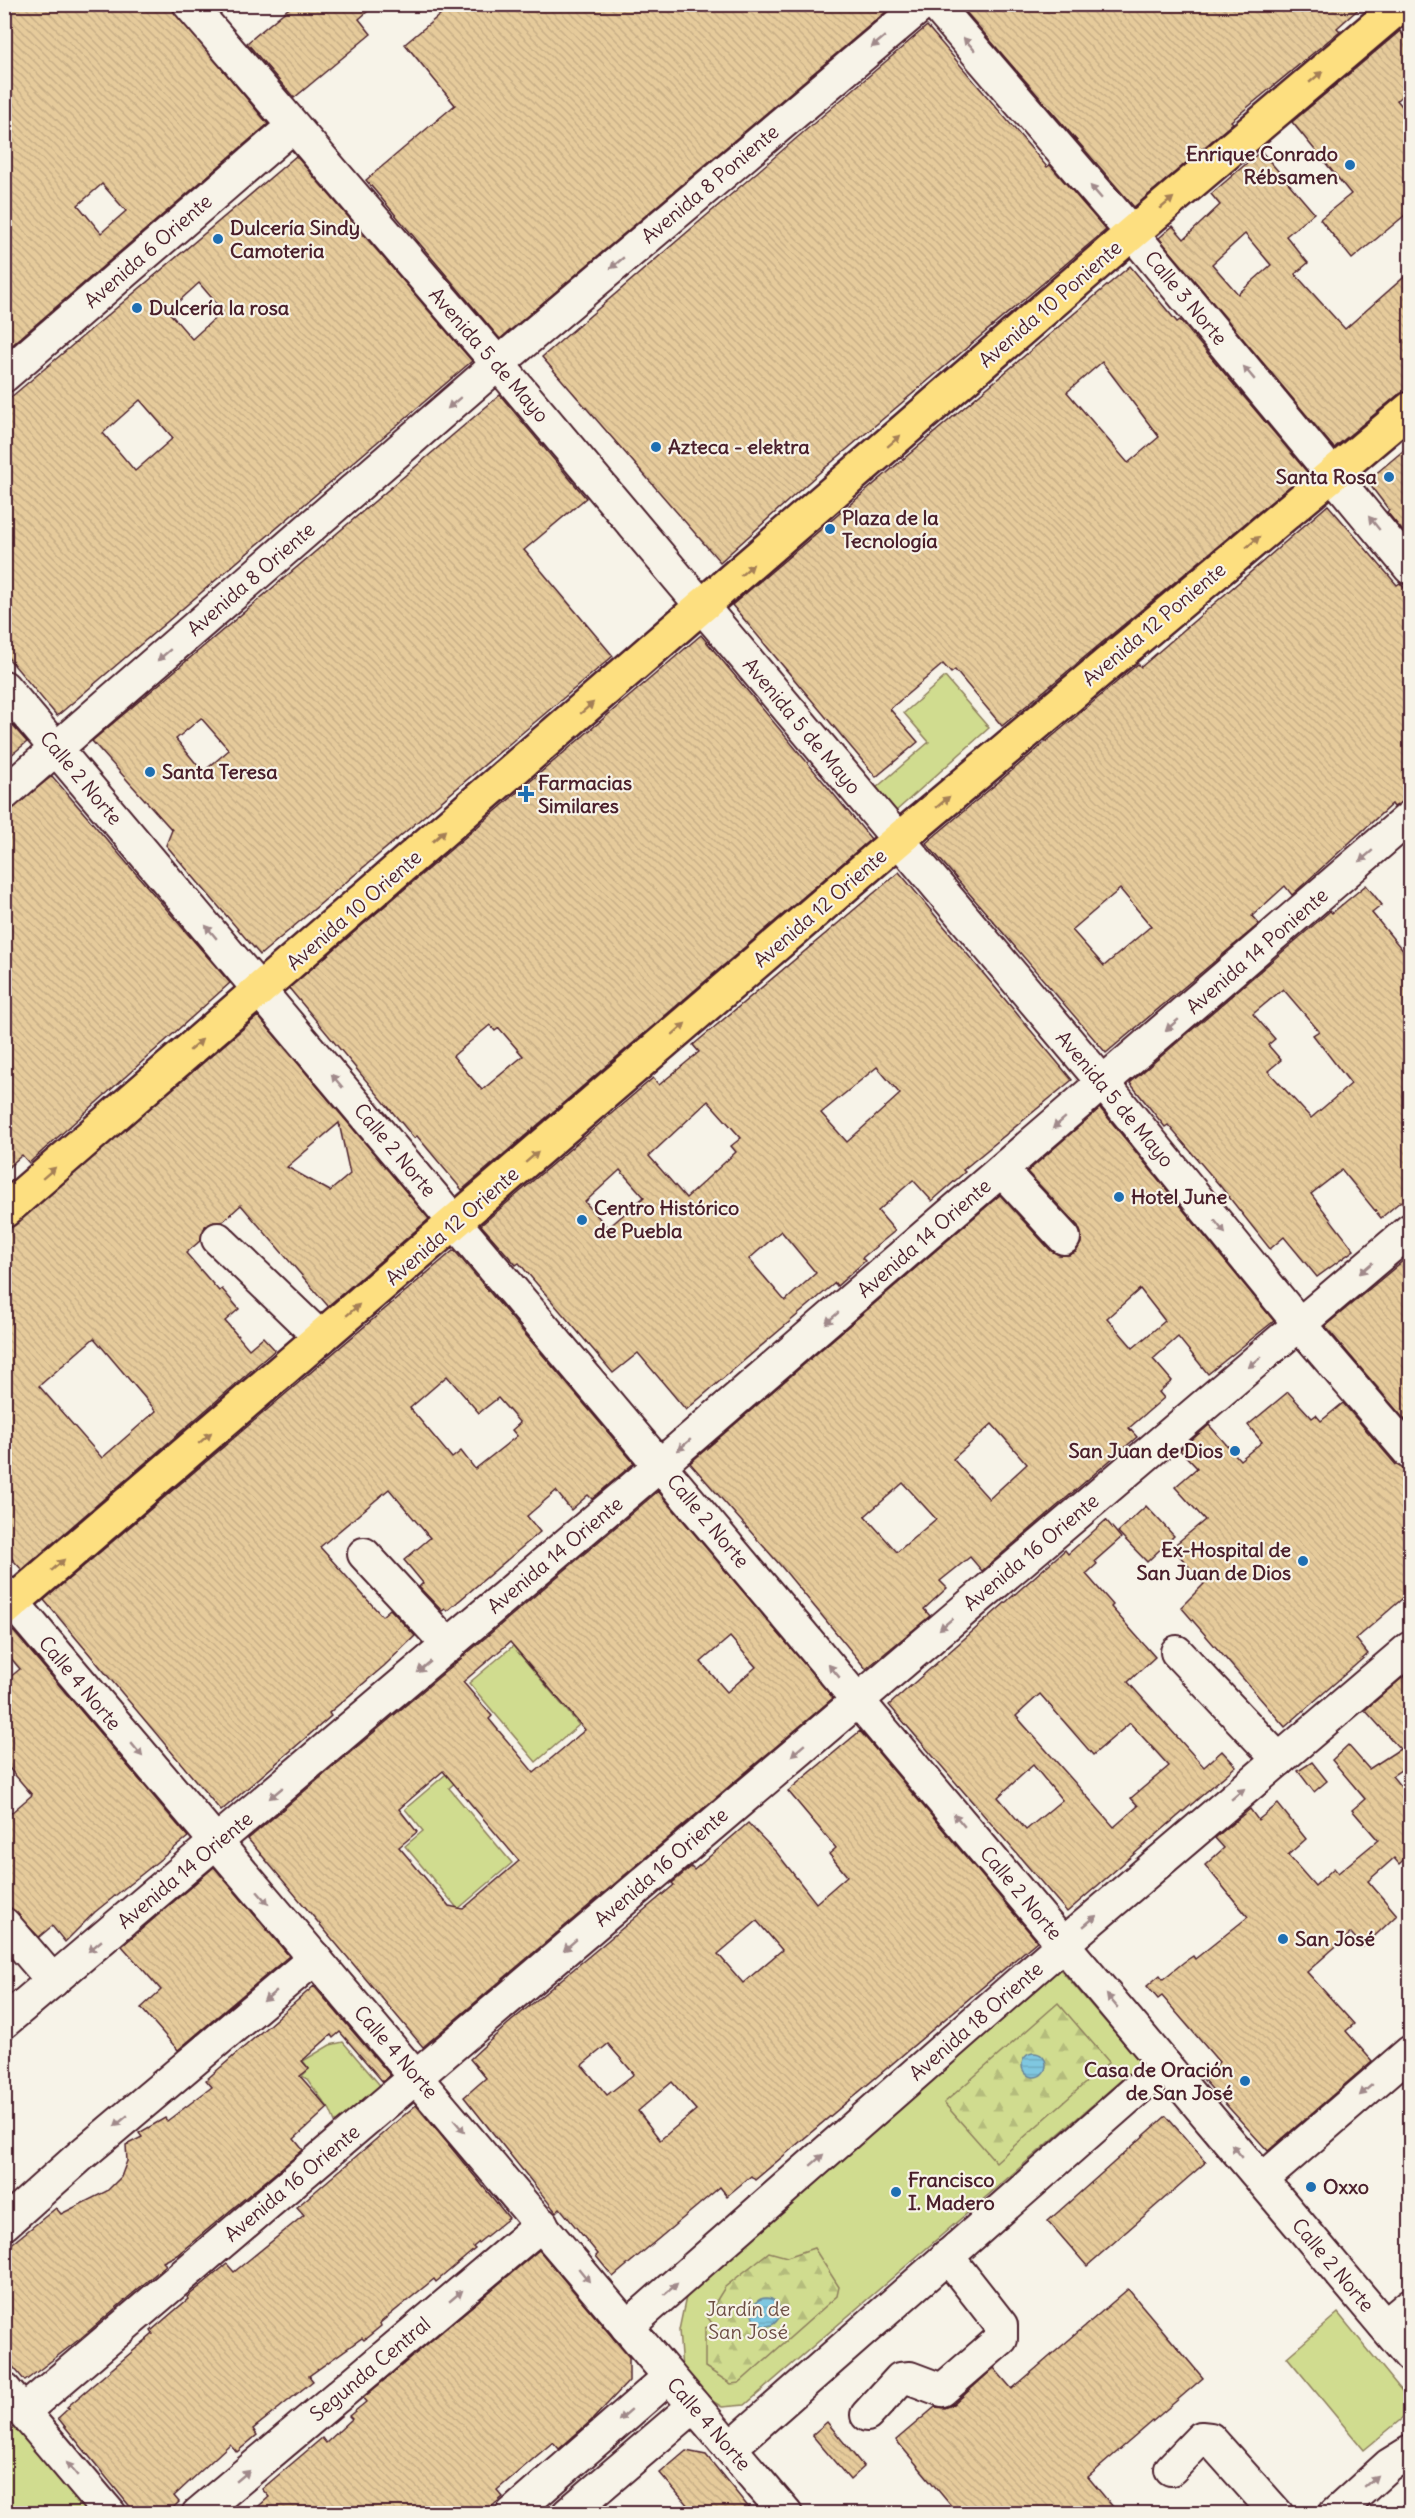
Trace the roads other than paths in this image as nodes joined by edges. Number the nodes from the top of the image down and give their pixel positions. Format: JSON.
{"nodes":[{"id":1,"x":189,"y":4,"type":"edge"},
{"id":2,"x":923,"y":4,"type":"edge"},
{"id":3,"x":935,"y":4,"type":"edge"},
{"id":4,"x":1402,"y":4,"type":"edge"},
{"id":5,"x":292,"y":127,"type":"junction"},
{"id":6,"x":1132,"y":233,"type":"junction"},
{"id":7,"x":498,"y":364,"type":"junction"},
{"id":8,"x":4,"y":376,"type":"edge"},
{"id":9,"x":1410,"y":409,"type":"edge"},
{"id":10,"x":1334,"y":474,"type":"junction"},
{"id":11,"x":1410,"y":568,"type":"edge"},
{"id":12,"x":703,"y":608,"type":"junction"},
{"id":13,"x":4,"y":687,"type":"edge"},
{"id":14,"x":57,"y":748,"type":"junction"},
{"id":15,"x":4,"y":794,"type":"edge"},
{"id":16,"x":1410,"y":817,"type":"edge"},
{"id":17,"x":898,"y":840,"type":"junction"},
{"id":18,"x":260,"y":990,"type":"junction"},
{"id":19,"x":1104,"y":1084,"type":"junction"},
{"id":20,"x":1002,"y":1172,"type":"junction"},
{"id":21,"x":4,"y":1211,"type":"edge"},
{"id":22,"x":456,"y":1222,"type":"junction"},
{"id":23,"x":1410,"y":1230,"type":"edge"},
{"id":24,"x":1064,"y":1238,"type":"dead end"},
{"id":25,"x":219,"y":1239,"type":"dead end"},
{"id":26,"x":1300,"y":1325,"type":"junction"},
{"id":27,"x":321,"y":1338,"type":"junction"},
{"id":28,"x":1410,"y":1453,"type":"edge"},
{"id":29,"x":660,"y":1465,"type":"junction"},
{"id":30,"x":364,"y":1554,"type":"dead end"},
{"id":31,"x":7,"y":1602,"type":"edge"},
{"id":32,"x":449,"y":1646,"type":"junction"},
{"id":33,"x":1410,"y":1648,"type":"edge"},
{"id":34,"x":1177,"y":1652,"type":"dead end"},
{"id":35,"x":857,"y":1699,"type":"junction"},
{"id":36,"x":1279,"y":1760,"type":"junction"},
{"id":37,"x":216,"y":1844,"type":"junction"},
{"id":38,"x":4,"y":1924,"type":"edge"},
{"id":39,"x":1063,"y":1944,"type":"junction"},
{"id":40,"x":315,"y":1958,"type":"junction"},
{"id":41,"x":52,"y":1981,"type":"junction"},
{"id":42,"x":4,"y":2022,"type":"edge"},
{"id":43,"x":1410,"y":2052,"type":"edge"},
{"id":44,"x":1165,"y":2065,"type":"junction"},
{"id":45,"x":417,"y":2076,"type":"junction"},
{"id":46,"x":1262,"y":2180,"type":"junction"},
{"id":47,"x":4,"y":2224,"type":"edge"},
{"id":48,"x":542,"y":2224,"type":"junction"},
{"id":49,"x":947,"y":2256,"type":"junction"},
{"id":50,"x":1410,"y":2305,"type":"edge"},
{"id":51,"x":1385,"y":2326,"type":"junction"},
{"id":52,"x":627,"y":2327,"type":"junction"},
{"id":53,"x":1410,"y":2356,"type":"edge"},
{"id":54,"x":669,"y":2377,"type":"junction"},
{"id":55,"x":14,"y":2400,"type":"edge"},
{"id":56,"x":694,"y":2406,"type":"junction"},
{"id":57,"x":867,"y":2415,"type":"dead end"},
{"id":58,"x":730,"y":2448,"type":"junction"},
{"id":59,"x":1410,"y":2452,"type":"edge"},
{"id":60,"x":1171,"y":2469,"type":"dead end"},
{"id":61,"x":110,"y":2514,"type":"edge"},
{"id":62,"x":198,"y":2514,"type":"edge"},
{"id":63,"x":512,"y":2514,"type":"edge"},
{"id":64,"x":568,"y":2514,"type":"edge"},
{"id":65,"x":786,"y":2514,"type":"edge"},
{"id":66,"x":1277,"y":2514,"type":"edge"},
{"id":67,"x":1335,"y":2514,"type":"edge"}],
"edges":[{"from":1,"to":5,"type":"street","name":"Avenida 5 de Mayo"},
{"from":2,"to":7,"type":"street","name":"Avenida 8 Poniente","one_way":true},
{"from":6,"to":3,"type":"street","name":"Calle 3 Norte","one_way":true},
{"from":6,"to":4,"type":"main road","name":"Avenida 10 Poniente","one_way":true},
{"from":5,"to":7,"type":"street","name":"Avenida 5 de Mayo"},
{"from":5,"to":8,"type":"street","name":"Avenida 6 Oriente"},
{"from":10,"to":6,"type":"street","name":"Calle 3 Norte","one_way":true},
{"from":12,"to":6,"type":"main road","name":"Avenida 10 Poniente","one_way":true},
{"from":7,"to":12,"type":"street","name":"Avenida 5 de Mayo"},
{"from":7,"to":14,"type":"street","name":"Avenida 8 Oriente","one_way":true},
{"from":9,"to":10,"type":"main road","name":"Avenida 12 Poniente"},
{"from":11,"to":10,"type":"street","name":"Calle 3 Norte","one_way":true},
{"from":17,"to":10,"type":"main road","name":"Avenida 12 Poniente","one_way":true},
{"from":12,"to":17,"type":"street","name":"Avenida 5 de Mayo"},
{"from":18,"to":12,"type":"main road","name":"Avenida 10 Oriente","one_way":true},
{"from":13,"to":14,"type":"street","name":"Calle 2 Norte"},
{"from":14,"to":15,"type":"street","name":"Avenida 8 Oriente"},
{"from":18,"to":14,"type":"street","name":"Calle 2 Norte","one_way":true},
{"from":16,"to":19,"type":"street","name":"Avenida 14 Poniente","one_way":true},
{"from":17,"to":19,"type":"street","name":"Avenida 5 de Mayo"},
{"from":22,"to":17,"type":"main road","name":"Avenida 12 Oriente","one_way":true},
{"from":21,"to":18,"type":"main road","name":"Avenida 10 Oriente","one_way":true},
{"from":22,"to":18,"type":"street","name":"Calle 2 Norte","one_way":true},
{"from":19,"to":20,"type":"street","name":"Avenida 14 Oriente","one_way":true},
{"from":19,"to":26,"type":"street","name":"Avenida 5 de Mayo","one_way":true},
{"from":20,"to":24,"type":"street"},
{"from":20,"to":29,"type":"street","name":"Avenida 14 Oriente","one_way":true},
{"from":27,"to":22,"type":"main road","name":"Avenida 12 Oriente","one_way":true},
{"from":22,"to":29,"type":"street","name":"Calle 2 Norte"},
{"from":23,"to":26,"type":"street","name":"Avenida 16 Oriente","one_way":true},
{"from":25,"to":27,"type":"street"},
{"from":26,"to":28,"type":"street","name":"Avenida 5 de Mayo"},
{"from":26,"to":35,"type":"street","name":"Avenida 16 Oriente","one_way":true},
{"from":31,"to":27,"type":"main road","name":"Avenida 12 Oriente","one_way":true},
{"from":29,"to":32,"type":"street","name":"Avenida 14 Oriente"},
{"from":35,"to":29,"type":"street","name":"Calle 2 Norte","one_way":true},
{"from":30,"to":32,"type":"street"},
{"from":31,"to":37,"type":"street","name":"Calle 4 Norte","one_way":true},
{"from":32,"to":37,"type":"street","name":"Avenida 14 Oriente","one_way":true},
{"from":33,"to":36,"type":"street","name":"Avenida 18 Oriente"},
{"from":34,"to":36,"type":"street"},
{"from":39,"to":35,"type":"street","name":"Calle 2 Norte","one_way":true},
{"from":35,"to":45,"type":"street","name":"Avenida 16 Oriente","one_way":true},
{"from":39,"to":36,"type":"street","name":"Avenida 18 Oriente","one_way":true},
{"from":37,"to":40,"type":"street","name":"Calle 4 Norte","one_way":true},
{"from":37,"to":41,"type":"street","name":"Avenida 14 Oriente","one_way":true},
{"from":38,"to":41,"type":"street"},
{"from":44,"to":39,"type":"street","name":"Calle 2 Norte","one_way":true},
{"from":52,"to":39,"type":"street","name":"Avenida 18 Oriente","one_way":true},
{"from":40,"to":45,"type":"street","name":"Calle 4 Norte"},
{"from":40,"to":47,"type":"street","one_way":true},
{"from":41,"to":42,"type":"street","name":"Avenida 14 Oriente"},
{"from":43,"to":46,"type":"street","one_way":true},
{"from":46,"to":44,"type":"street","name":"Calle 2 Norte","one_way":true},
{"from":44,"to":49,"type":"street"},
{"from":45,"to":48,"type":"street","name":"Calle 4 Norte","one_way":true},
{"from":45,"to":55,"type":"street","name":"Avenida 16 Oriente"},
{"from":46,"to":51,"type":"street","name":"Calle 2 Norte"},
{"from":48,"to":52,"type":"street","name":"Calle 4 Norte","one_way":true},
{"from":62,"to":48,"type":"street","name":"Segunda Central","one_way":true},
{"from":49,"to":57,"type":"street"},
{"from":49,"to":58,"type":"street"},
{"from":50,"to":51,"type":"street"},
{"from":51,"to":53,"type":"street","name":"Calle 2 Norte"},
{"from":52,"to":54,"type":"street","name":"Calle 4 Norte"},
{"from":54,"to":56,"type":"street","name":"Calle 4 Norte"},
{"from":54,"to":63,"type":"street","one_way":true},
{"from":61,"to":55,"type":"street","one_way":true},
{"from":56,"to":58,"type":"street","name":"Calle 4 Norte"},
{"from":56,"to":64,"type":"street"},
{"from":58,"to":65,"type":"street","name":"Calle 4 Norte"},
{"from":67,"to":59,"type":"street","one_way":true},
{"from":60,"to":66,"type":"street"}]}
